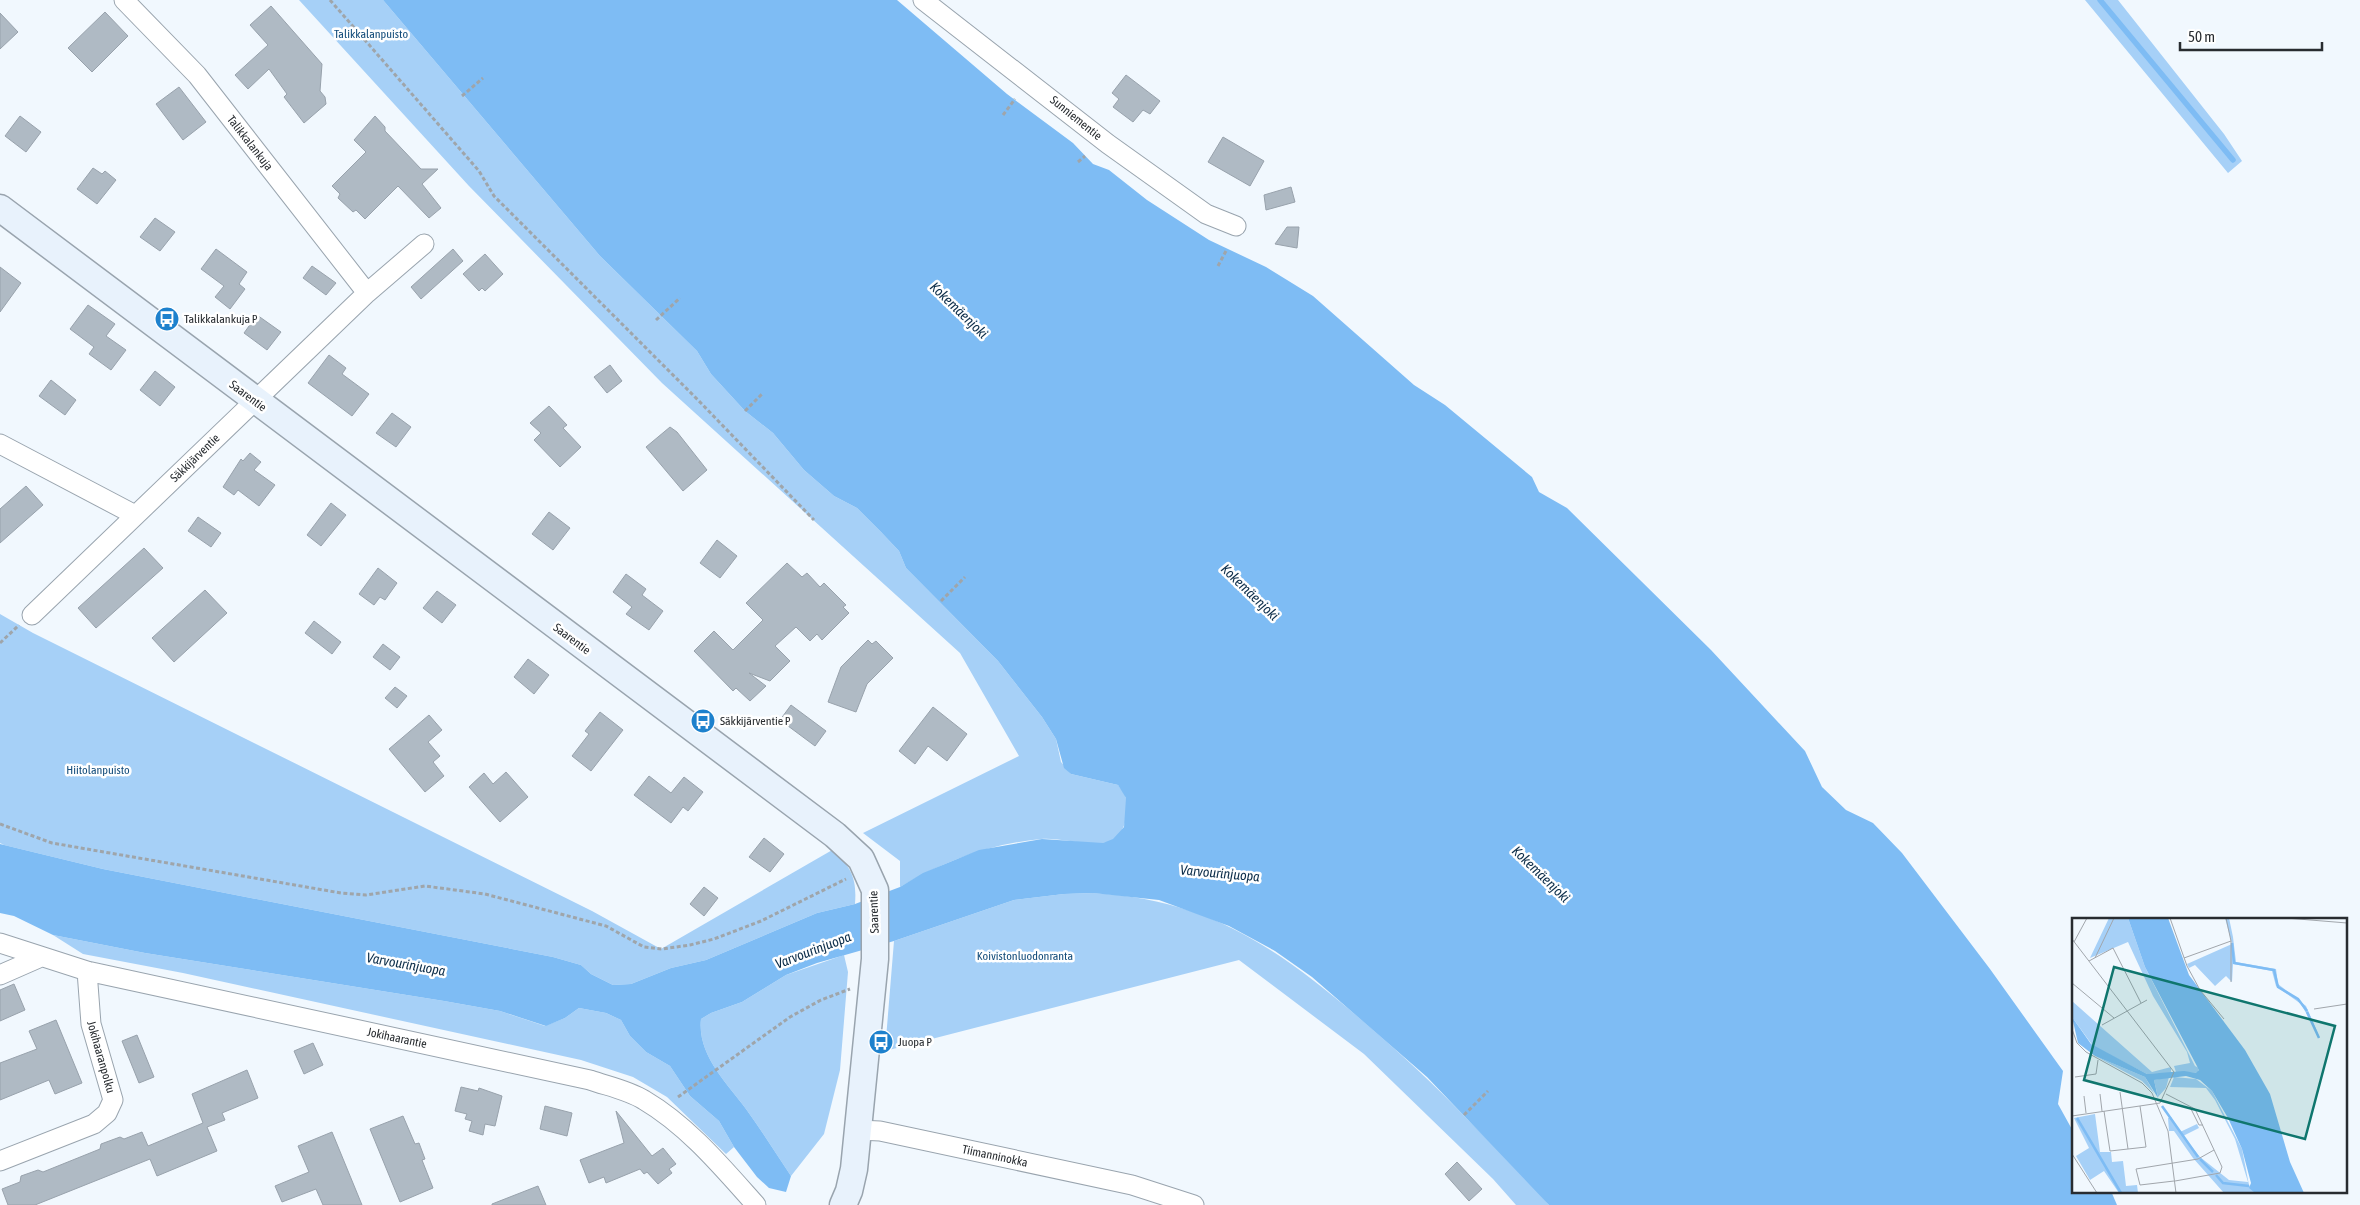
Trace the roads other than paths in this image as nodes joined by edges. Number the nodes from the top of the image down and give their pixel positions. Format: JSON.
{"nodes":[{"id":1,"x":124,"y":0,"type":"edge"},
{"id":2,"x":923,"y":0,"type":"edge"},
{"id":3,"x":0,"y":208,"type":"edge"},
{"id":4,"x":1236,"y":226,"type":"dead end"},
{"id":5,"x":424,"y":244,"type":"dead end"},
{"id":6,"x":367,"y":293,"type":"junction"},
{"id":7,"x":254,"y":401,"type":"junction"},
{"id":8,"x":0,"y":444,"type":"edge"},
{"id":9,"x":135,"y":515,"type":"junction"},
{"id":10,"x":32,"y":615,"type":"road end"},
{"id":11,"x":0,"y":943,"type":"edge"},
{"id":12,"x":41,"y":957,"type":"junction"},
{"id":13,"x":87,"y":971,"type":"junction"},
{"id":14,"x":0,"y":975,"type":"edge"},
{"id":15,"x":858,"y":1130,"type":"junction"},
{"id":16,"x":0,"y":1161,"type":"edge"},
{"id":17,"x":1132,"y":1185,"type":"junction"},
{"id":18,"x":756,"y":1205,"type":"edge"},
{"id":19,"x":843,"y":1205,"type":"edge"},
{"id":20,"x":1148,"y":1205,"type":"edge"},
{"id":21,"x":1194,"y":1205,"type":"edge"}],
"edges":[{"from":1,"to":6,"type":"street","name":"Talikkalankuja"},
{"from":2,"to":4,"type":"street","name":"Sunniementie"},
{"from":3,"to":7,"type":"street","name":"Saarentie"},
{"from":5,"to":6,"type":"street"},
{"from":6,"to":7,"type":"street"},
{"from":7,"to":9,"type":"street","name":"Säkkijärventie"},
{"from":7,"to":15,"type":"street","name":"Saarentie"},
{"from":8,"to":9,"type":"street"},
{"from":9,"to":10,"type":"street","name":"Säkkijärventie"},
{"from":11,"to":12,"type":"street","name":"Jokihaarantie"},
{"from":12,"to":13,"type":"street","name":"Jokihaarantie"},
{"from":12,"to":14,"type":"street"},
{"from":13,"to":16,"type":"street","name":"Jokihaaranpolku"},
{"from":13,"to":18,"type":"street","name":"Jokihaarantie"},
{"from":15,"to":17,"type":"street","name":"Tiimanninokka"},
{"from":15,"to":19,"type":"street","name":"Saarentie"},
{"from":17,"to":20,"type":"street"},
{"from":17,"to":21,"type":"street","name":"Tiimanninokka"}]}
